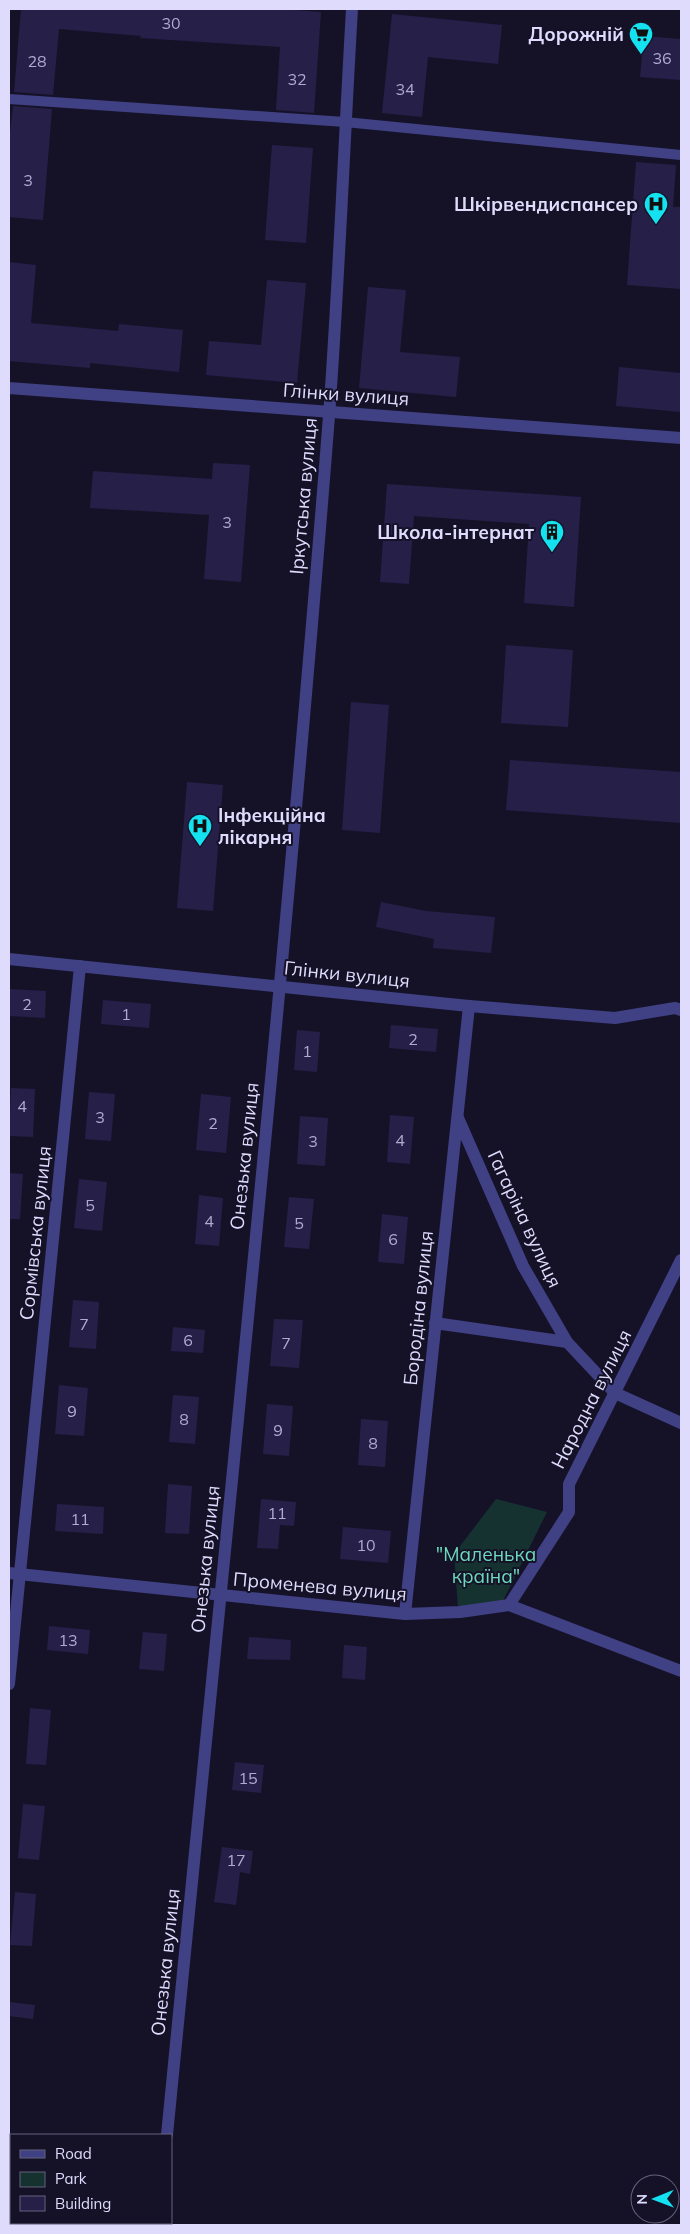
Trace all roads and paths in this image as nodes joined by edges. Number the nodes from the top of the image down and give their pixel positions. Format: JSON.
{"nodes":[{"id":1,"x":352,"y":9,"type":"edge"},
{"id":2,"x":9,"y":99,"type":"edge"},
{"id":3,"x":345,"y":122,"type":"junction"},
{"id":4,"x":681,"y":155,"type":"edge"},
{"id":5,"x":9,"y":388,"type":"edge"},
{"id":6,"x":329,"y":412,"type":"junction"},
{"id":7,"x":681,"y":438,"type":"edge"},
{"id":8,"x":9,"y":959,"type":"edge"},
{"id":9,"x":80,"y":966,"type":"junction"},
{"id":10,"x":279,"y":986,"type":"junction"},
{"id":11,"x":469,"y":1006,"type":"junction"},
{"id":12,"x":681,"y":1010,"type":"edge"},
{"id":13,"x":457,"y":1115,"type":"junction"},
{"id":14,"x":681,"y":1260,"type":"edge"},
{"id":15,"x":435,"y":1323,"type":"junction"},
{"id":16,"x":567,"y":1342,"type":"junction"},
{"id":17,"x":615,"y":1393,"type":"junction"},
{"id":18,"x":681,"y":1423,"type":"edge"},
{"id":19,"x":14,"y":1574,"type":"edge"},
{"id":20,"x":220,"y":1595,"type":"junction"},
{"id":21,"x":509,"y":1605,"type":"junction"},
{"id":22,"x":406,"y":1614,"type":"junction"},
{"id":23,"x":681,"y":1670,"type":"edge"},
{"id":24,"x":9,"y":1684,"type":"edge"},
{"id":25,"x":167,"y":2134,"type":"edge"}],
"edges":[{"from":1,"to":3,"type":"street","name":"Іркутська вулиця"},
{"from":2,"to":3,"type":"lane"},
{"from":3,"to":4,"type":"lane"},
{"from":3,"to":6,"type":"street","name":"Іркутська вулиця"},
{"from":5,"to":6,"type":"street","name":"Глінки вулиця"},
{"from":6,"to":7,"type":"street","name":"Глінки вулиця"},
{"from":6,"to":10,"type":"street","name":"Іркутська вулиця"},
{"from":8,"to":9,"type":"street","name":"Глінки вулиця"},
{"from":9,"to":10,"type":"street","name":"Глінки вулиця"},
{"from":9,"to":19,"type":"street","name":"Сормівська вулиця"},
{"from":10,"to":11,"type":"street","name":"Глінки вулиця"},
{"from":10,"to":20,"type":"street","name":"Онезька вулиця"},
{"from":11,"to":12,"type":"street","name":"Глінки вулиця"},
{"from":11,"to":13,"type":"street","name":"Бородіна вулиця"},
{"from":13,"to":15,"type":"street","name":"Бородіна вулиця"},
{"from":13,"to":16,"type":"street","name":"Гагаріна вулиця"},
{"from":14,"to":17,"type":"street","name":"Народна вулиця"},
{"from":15,"to":16,"type":"street"},
{"from":15,"to":22,"type":"street","name":"Бородіна вулиця"},
{"from":16,"to":17,"type":"street","name":"Гагаріна вулиця"},
{"from":17,"to":18,"type":"street","name":"Гагаріна вулиця"},
{"from":17,"to":21,"type":"street","name":"Народна вулиця"},
{"from":19,"to":20,"type":"street","name":"Променева вулиця"},
{"from":19,"to":24,"type":"street","name":"Сормівська вулиця"},
{"from":20,"to":22,"type":"street","name":"Променева вулиця"},
{"from":20,"to":25,"type":"street","name":"Онезька вулиця"},
{"from":21,"to":22,"type":"street","name":"Променева вулиця"},
{"from":21,"to":23,"type":"street"}]}
